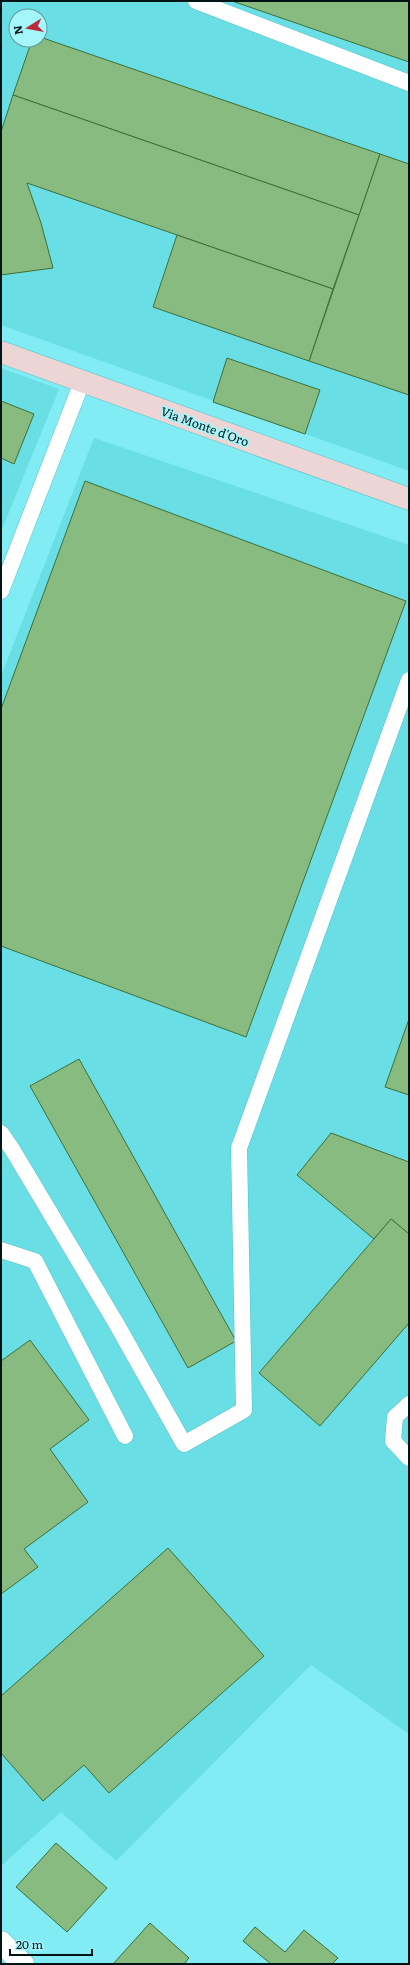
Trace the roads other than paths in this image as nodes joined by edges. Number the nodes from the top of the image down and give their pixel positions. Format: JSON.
{"nodes":[{"id":1,"x":196,"y":1,"type":"edge"},
{"id":2,"x":409,"y":83,"type":"edge"},
{"id":3,"x":1,"y":352,"type":"edge"},
{"id":4,"x":82,"y":382,"type":"junction"},
{"id":5,"x":409,"y":499,"type":"edge"},
{"id":6,"x":1,"y":591,"type":"edge"},
{"id":7,"x":409,"y":680,"type":"edge"},
{"id":8,"x":1,"y":1134,"type":"edge"},
{"id":9,"x":1,"y":1250,"type":"edge"},
{"id":10,"x":409,"y":1404,"type":"edge"},
{"id":11,"x":125,"y":1436,"type":"dead end"},
{"id":12,"x":409,"y":1458,"type":"edge"},
{"id":13,"x":1,"y":1942,"type":"edge"},
{"id":14,"x":24,"y":1964,"type":"edge"}],
"edges":[{"from":1,"to":2,"type":"lane"},
{"from":3,"to":4,"type":"street","name":"Via Monte d'Oro"},
{"from":4,"to":5,"type":"street","name":"Via Monte d'Oro"},
{"from":4,"to":6,"type":"lane"},
{"from":7,"to":8,"type":"lane"},
{"from":9,"to":11,"type":"lane"},
{"from":10,"to":12,"type":"lane"},
{"from":13,"to":14,"type":"street"}]}
